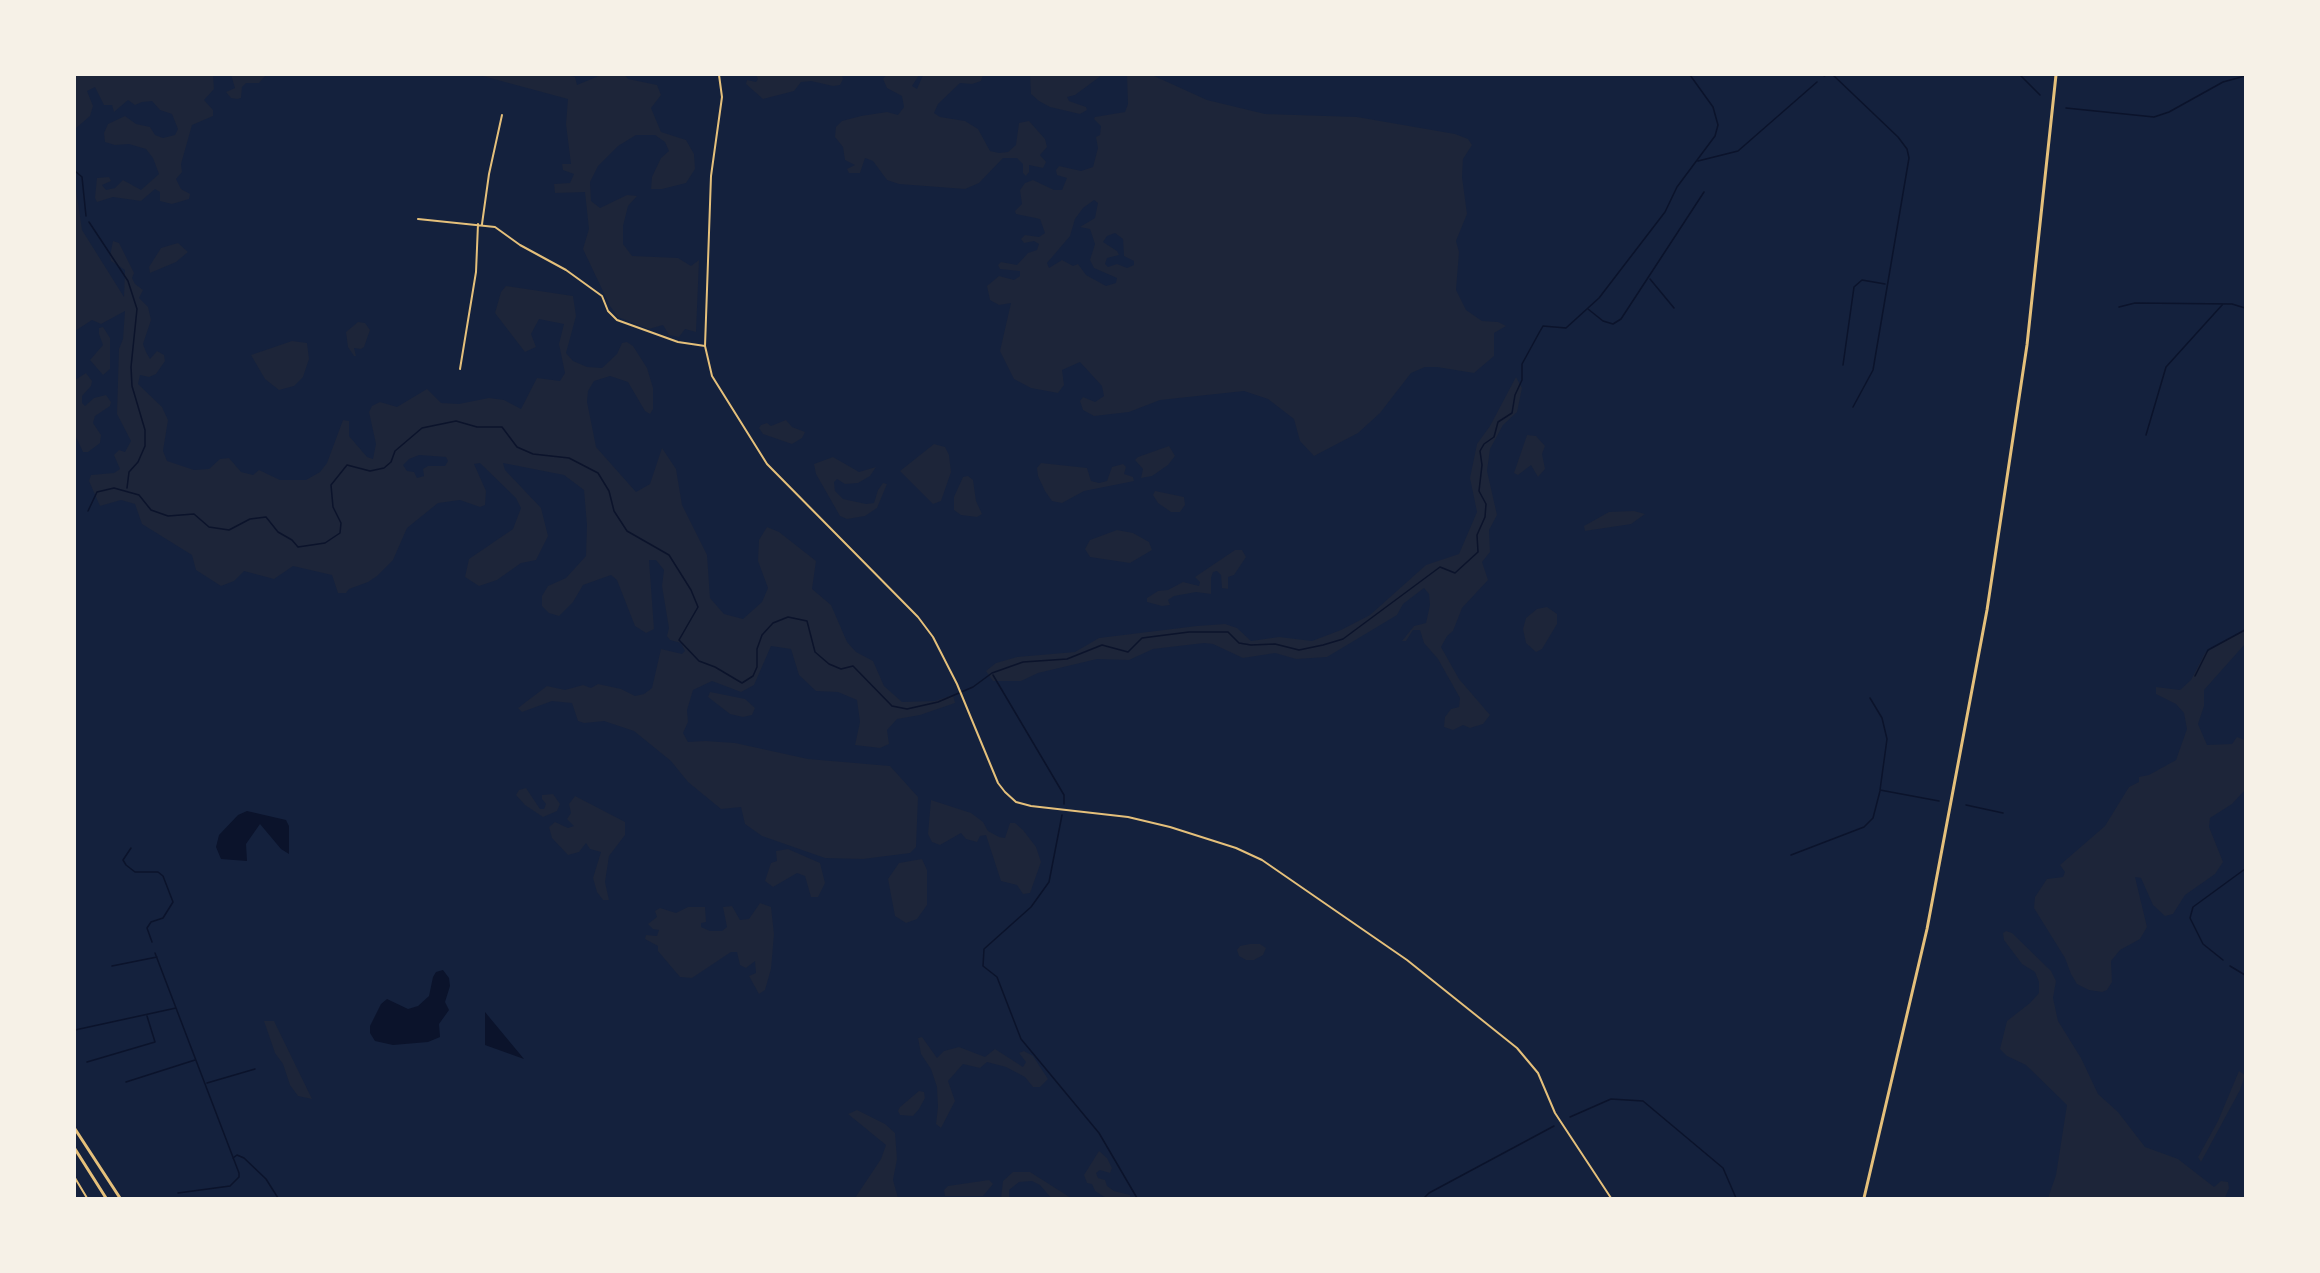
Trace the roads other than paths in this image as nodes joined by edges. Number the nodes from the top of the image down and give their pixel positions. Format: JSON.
{"nodes":[{"id":1,"x":719,"y":75,"type":"edge"},
{"id":2,"x":2056,"y":75,"type":"edge"},
{"id":3,"x":502,"y":115,"type":"dead end"},
{"id":4,"x":418,"y":219,"type":"dead end"},
{"id":5,"x":478,"y":224,"type":"junction"},
{"id":6,"x":482,"y":224,"type":"junction"},
{"id":7,"x":705,"y":346,"type":"junction"},
{"id":8,"x":460,"y":369,"type":"dead end"},
{"id":9,"x":75,"y":1129,"type":"edge"},
{"id":10,"x":75,"y":1149,"type":"edge"},
{"id":11,"x":75,"y":1178,"type":"edge"},
{"id":12,"x":87,"y":1198,"type":"edge"},
{"id":13,"x":105,"y":1198,"type":"edge"},
{"id":14,"x":120,"y":1198,"type":"edge"},
{"id":15,"x":1611,"y":1198,"type":"edge"},
{"id":16,"x":1864,"y":1198,"type":"edge"}],
"edges":[{"from":1,"to":7,"type":"street"},
{"from":2,"to":16,"type":"highway"},
{"from":3,"to":6,"type":"street"},
{"from":4,"to":5,"type":"street"},
{"from":5,"to":6,"type":"street"},
{"from":5,"to":8,"type":"street"},
{"from":6,"to":7,"type":"street"},
{"from":7,"to":15,"type":"street"},
{"from":9,"to":14,"type":"highway"},
{"from":10,"to":13,"type":"highway"},
{"from":11,"to":12,"type":"street"}]}
